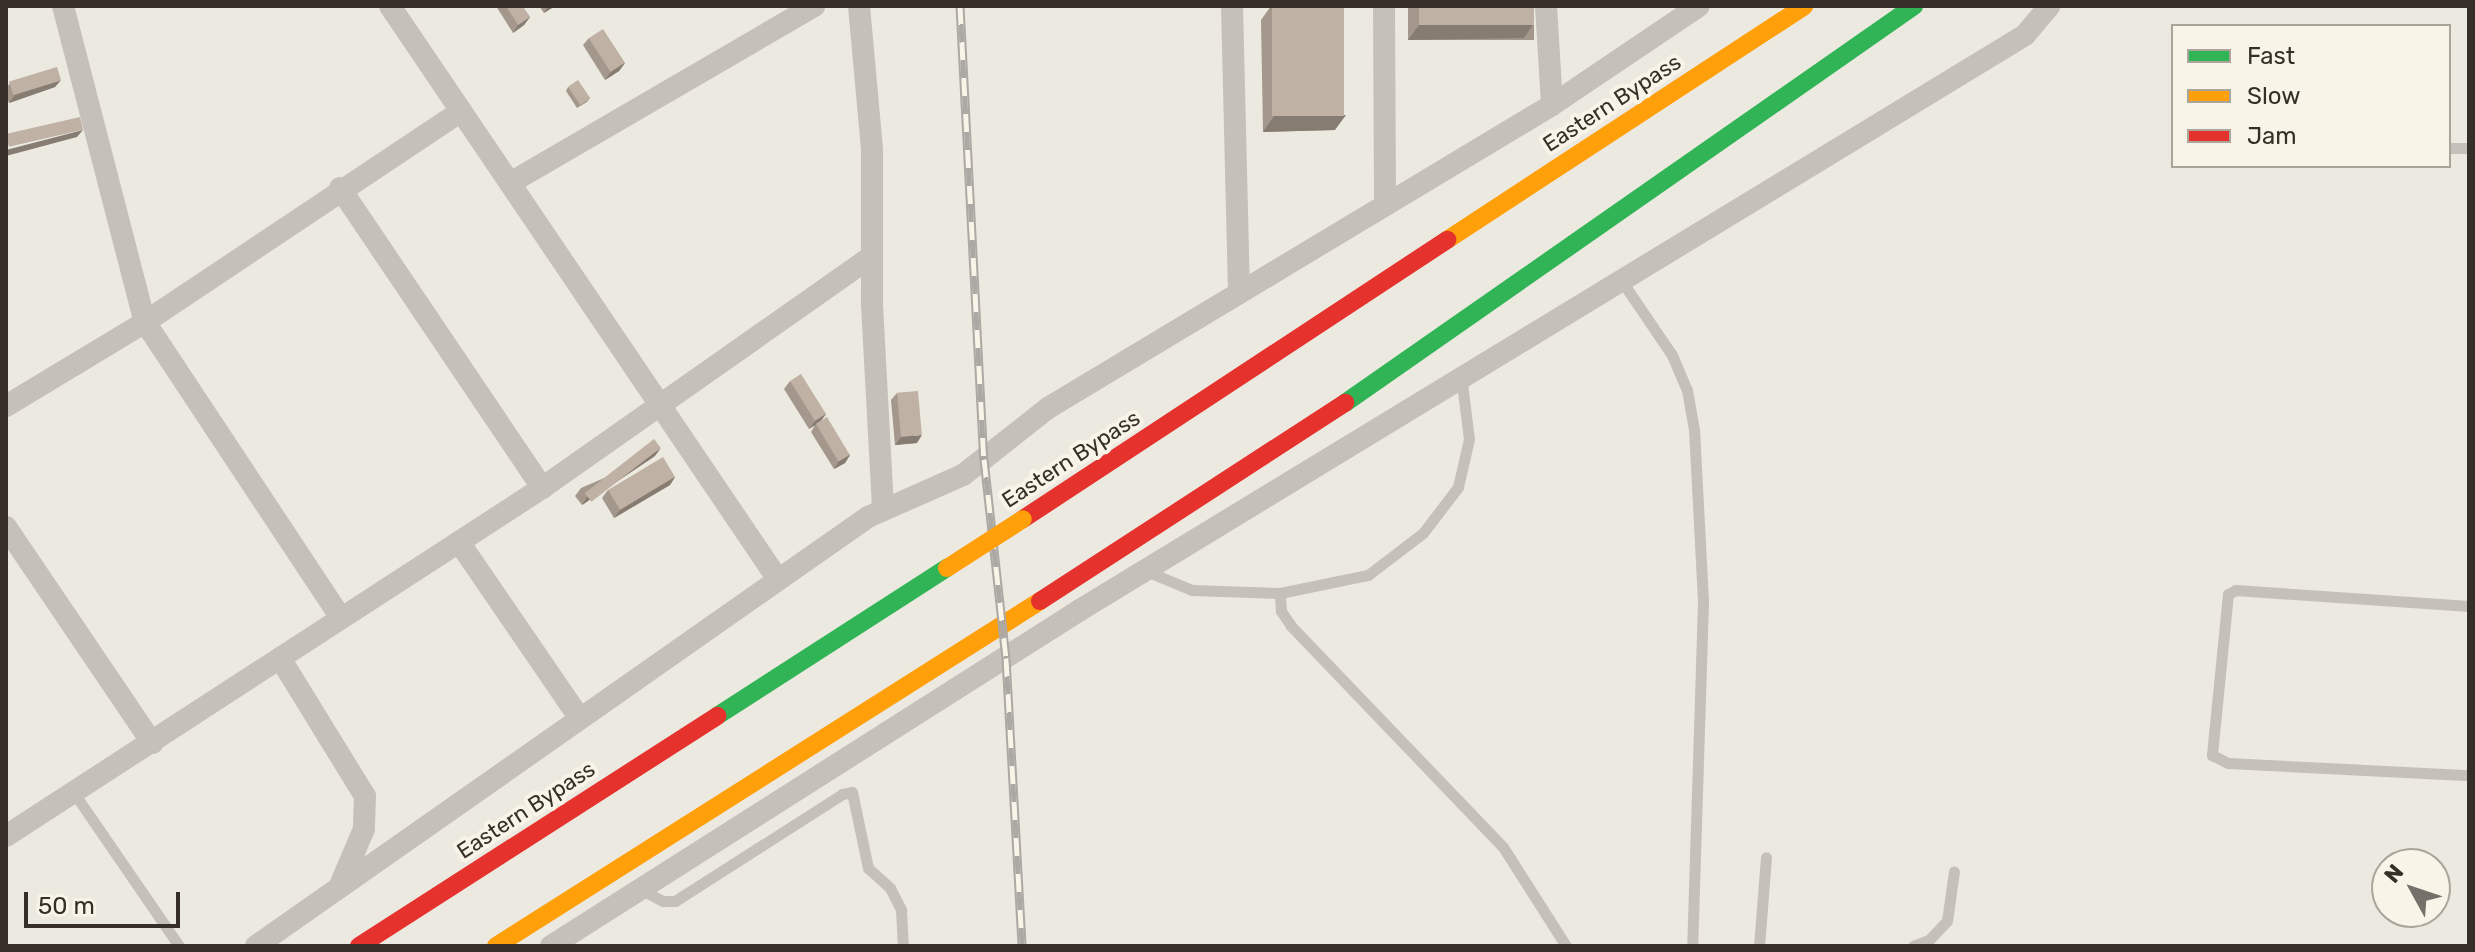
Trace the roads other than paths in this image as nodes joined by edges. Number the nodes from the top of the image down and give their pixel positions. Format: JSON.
{"nodes":[{"id":1,"x":63,"y":6,"type":"edge"},
{"id":2,"x":390,"y":6,"type":"edge"},
{"id":3,"x":814,"y":6,"type":"edge"},
{"id":4,"x":859,"y":6,"type":"edge"},
{"id":5,"x":1232,"y":6,"type":"edge"},
{"id":6,"x":1384,"y":6,"type":"edge"},
{"id":7,"x":1546,"y":6,"type":"edge"},
{"id":8,"x":1699,"y":6,"type":"edge"},
{"id":9,"x":1804,"y":6,"type":"edge"},
{"id":10,"x":1914,"y":6,"type":"edge"},
{"id":11,"x":2049,"y":6,"type":"edge"},
{"id":12,"x":1552,"y":105,"type":"junction"},
{"id":13,"x":461,"y":111,"type":"junction"},
{"id":14,"x":510,"y":183,"type":"junction"},
{"id":15,"x":340,"y":188,"type":"junction"},
{"id":16,"x":1385,"y":205,"type":"junction"},
{"id":17,"x":872,"y":256,"type":"junction"},
{"id":18,"x":1623,"y":283,"type":"junction"},
{"id":19,"x":1239,"y":292,"type":"junction"},
{"id":20,"x":145,"y":322,"type":"junction"},
{"id":21,"x":1461,"y":376,"type":"junction"},
{"id":22,"x":660,"y":405,"type":"junction"},
{"id":23,"x":6,"y":406,"type":"edge"},
{"id":24,"x":542,"y":488,"type":"junction"},
{"id":25,"x":883,"y":509,"type":"junction"},
{"id":26,"x":6,"y":527,"type":"edge"},
{"id":27,"x":459,"y":542,"type":"junction"},
{"id":28,"x":1146,"y":571,"type":"junction"},
{"id":29,"x":777,"y":578,"type":"junction"},
{"id":30,"x":1280,"y":593,"type":"junction"},
{"id":31,"x":2469,"y":606,"type":"edge"},
{"id":32,"x":341,"y":618,"type":"junction"},
{"id":33,"x":280,"y":658,"type":"junction"},
{"id":34,"x":579,"y":717,"type":"junction"},
{"id":35,"x":152,"y":743,"type":"junction"},
{"id":36,"x":2469,"y":775,"type":"edge"},
{"id":37,"x":74,"y":793,"type":"junction"},
{"id":38,"x":6,"y":836,"type":"edge"},
{"id":39,"x":1766,"y":857,"type":"dead end"},
{"id":40,"x":1954,"y":871,"type":"dead end"},
{"id":41,"x":339,"y":887,"type":"junction"},
{"id":42,"x":640,"y":889,"type":"junction"},
{"id":43,"x":179,"y":946,"type":"edge"},
{"id":44,"x":256,"y":946,"type":"edge"},
{"id":45,"x":359,"y":946,"type":"edge"},
{"id":46,"x":496,"y":946,"type":"edge"},
{"id":47,"x":551,"y":946,"type":"edge"},
{"id":48,"x":903,"y":946,"type":"edge"},
{"id":49,"x":1566,"y":946,"type":"edge"},
{"id":50,"x":1692,"y":946,"type":"edge"},
{"id":51,"x":1759,"y":946,"type":"edge"},
{"id":52,"x":1913,"y":946,"type":"edge"}],
"edges":[{"from":1,"to":20,"type":"street"},
{"from":2,"to":13,"type":"street"},
{"from":3,"to":14,"type":"street"},
{"from":4,"to":17,"type":"street"},
{"from":5,"to":19,"type":"street"},
{"from":6,"to":16,"type":"street"},
{"from":7,"to":12,"type":"street"},
{"from":8,"to":12,"type":"street"},
{"from":9,"to":45,"type":"main road","name":"Eastern Bypass","bridge":true},
{"from":10,"to":46,"type":"main road"},
{"from":11,"to":18,"type":"street"},
{"from":12,"to":16,"type":"street"},
{"from":13,"to":14,"type":"street"},
{"from":13,"to":15,"type":"street"},
{"from":14,"to":22,"type":"street"},
{"from":15,"to":20,"type":"street"},
{"from":15,"to":24,"type":"street"},
{"from":16,"to":19,"type":"street"},
{"from":17,"to":22,"type":"street"},
{"from":17,"to":25,"type":"street"},
{"from":18,"to":21,"type":"street"},
{"from":18,"to":50,"type":"lane"},
{"from":19,"to":25,"type":"street"},
{"from":20,"to":23,"type":"street"},
{"from":20,"to":32,"type":"street"},
{"from":21,"to":28,"type":"street"},
{"from":21,"to":30,"type":"lane"},
{"from":22,"to":24,"type":"street"},
{"from":22,"to":29,"type":"street"},
{"from":24,"to":27,"type":"street"},
{"from":25,"to":29,"type":"street"},
{"from":26,"to":35,"type":"street"},
{"from":27,"to":32,"type":"street"},
{"from":27,"to":34,"type":"street"},
{"from":28,"to":30,"type":"lane"},
{"from":28,"to":42,"type":"street"},
{"from":29,"to":34,"type":"street"},
{"from":30,"to":49,"type":"lane"},
{"from":31,"to":36,"type":"lane"},
{"from":32,"to":33,"type":"street"},
{"from":33,"to":35,"type":"street"},
{"from":33,"to":41,"type":"street"},
{"from":34,"to":41,"type":"street"},
{"from":35,"to":37,"type":"street"},
{"from":37,"to":38,"type":"street"},
{"from":37,"to":43,"type":"lane"},
{"from":39,"to":51,"type":"lane"},
{"from":40,"to":52,"type":"lane"},
{"from":41,"to":44,"type":"street"},
{"from":42,"to":47,"type":"street"},
{"from":42,"to":48,"type":"lane"}]}
